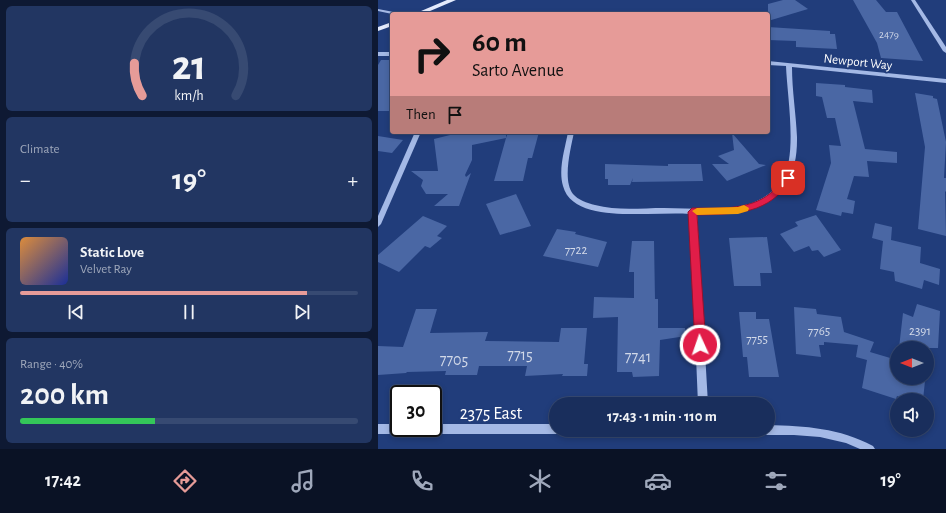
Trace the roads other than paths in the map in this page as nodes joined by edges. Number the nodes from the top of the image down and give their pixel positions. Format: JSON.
{"nodes":[{"id":1,"x":453,"y":0,"type":"edge"},
{"id":2,"x":913,"y":0,"type":"edge"},
{"id":3,"x":378,"y":10,"type":"edge"},
{"id":4,"x":422,"y":12,"type":"edge"},
{"id":5,"x":390,"y":13,"type":"edge"},
{"id":6,"x":390,"y":25,"type":"edge"},
{"id":7,"x":378,"y":29,"type":"edge"},
{"id":8,"x":946,"y":51,"type":"edge"},
{"id":9,"x":378,"y":54,"type":"edge"},
{"id":10,"x":390,"y":54,"type":"edge"},
{"id":11,"x":770,"y":64,"type":"edge"},
{"id":12,"x":789,"y":65,"type":"junction"},
{"id":13,"x":946,"y":81,"type":"edge"},
{"id":14,"x":417,"y":134,"type":"edge"},
{"id":15,"x":571,"y":134,"type":"edge"},
{"id":16,"x":692,"y":212,"type":"junction"},
{"id":17,"x":378,"y":224,"type":"edge"},
{"id":18,"x":703,"y":397,"type":"edge"},
{"id":19,"x":378,"y":429,"type":"edge"},
{"id":20,"x":549,"y":429,"type":"edge"},
{"id":21,"x":775,"y":430,"type":"edge"},
{"id":22,"x":870,"y":449,"type":"edge"}],
"edges":[{"from":1,"to":4,"type":"main road"},
{"from":2,"to":8,"type":"street"},
{"from":3,"to":5,"type":"street"},
{"from":6,"to":7,"type":"main road"},
{"from":9,"to":10,"type":"street"},
{"from":11,"to":12,"type":"street","name":"Newport Way"},
{"from":12,"to":13,"type":"street","name":"Newport Way"},
{"from":12,"to":16,"type":"street"},
{"from":14,"to":17,"type":"street"},
{"from":15,"to":16,"type":"street"},
{"from":16,"to":18,"type":"street"},
{"from":19,"to":20,"type":"street","name":"2375 East"},
{"from":21,"to":22,"type":"street"}]}
